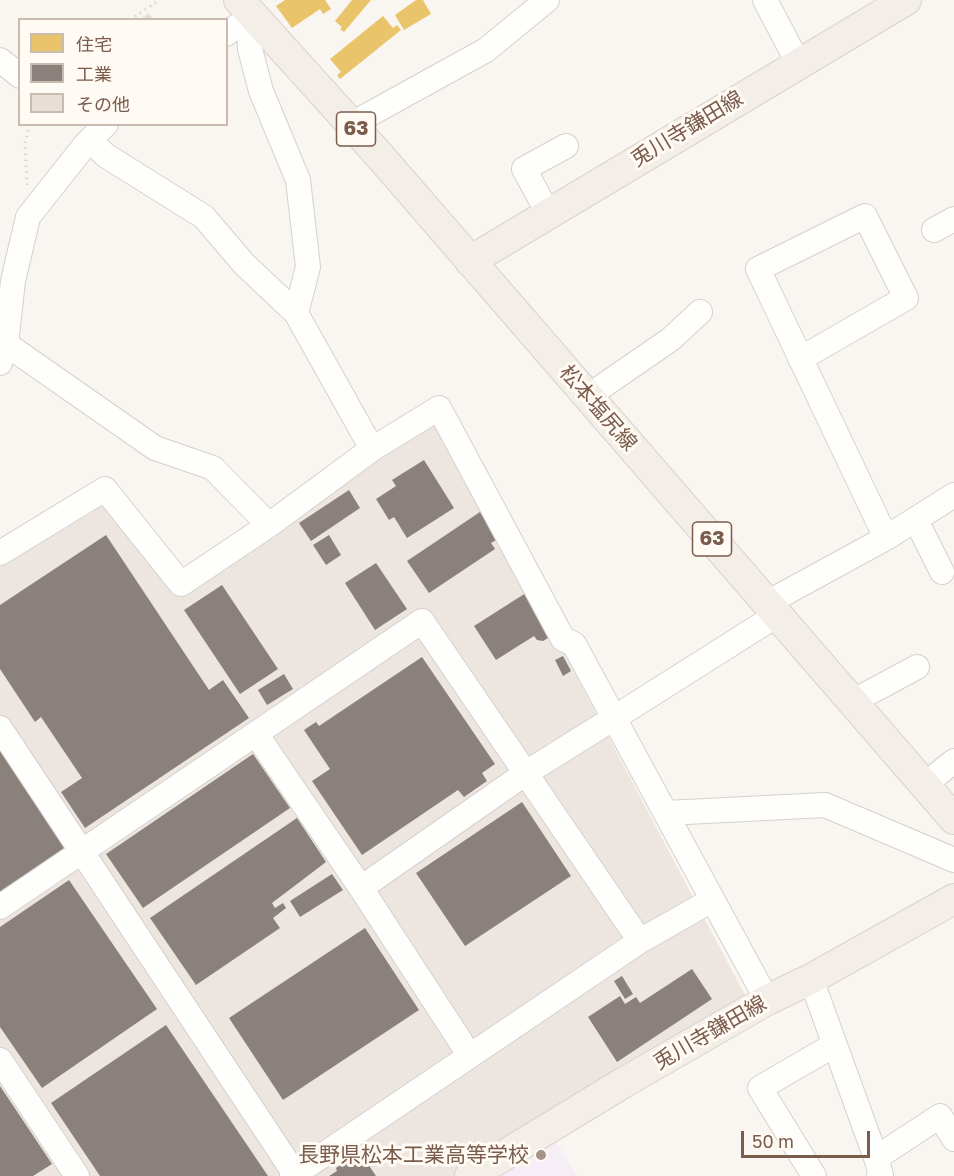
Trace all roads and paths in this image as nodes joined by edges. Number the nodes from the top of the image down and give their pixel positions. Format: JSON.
{"nodes":[{"id":1,"x":159,"y":0,"type":"edge"},
{"id":2,"x":547,"y":0,"type":"edge"},
{"id":3,"x":765,"y":0,"type":"edge"},
{"id":4,"x":906,"y":0,"type":"edge"},
{"id":5,"x":249,"y":6,"type":"edge"},
{"id":6,"x":133,"y":18,"type":"edge"},
{"id":7,"x":228,"y":32,"type":"edge"},
{"id":8,"x":0,"y":60,"type":"edge"},
{"id":9,"x":798,"y":63,"type":"junction"},
{"id":10,"x":18,"y":74,"type":"edge"},
{"id":11,"x":352,"y":124,"type":"junction"},
{"id":12,"x":29,"y":126,"type":"edge"},
{"id":13,"x":98,"y":132,"type":"edge"},
{"id":14,"x":566,"y":146,"type":"dead end"},
{"id":15,"x":548,"y":213,"type":"junction"},
{"id":16,"x":28,"y":217,"type":"junction"},
{"id":17,"x":470,"y":261,"type":"junction"},
{"id":18,"x":700,"y":312,"type":"dead end"},
{"id":19,"x":296,"y":313,"type":"junction"},
{"id":20,"x":2,"y":349,"type":"edge"},
{"id":21,"x":800,"y":359,"type":"junction"},
{"id":22,"x":587,"y":397,"type":"junction"},
{"id":23,"x":372,"y":449,"type":"junction"},
{"id":24,"x":954,"y":495,"type":"edge"},
{"id":25,"x":916,"y":520,"type":"junction"},
{"id":26,"x":269,"y":525,"type":"junction"},
{"id":27,"x":886,"y":538,"type":"junction"},
{"id":28,"x":0,"y":553,"type":"edge"},
{"id":29,"x":942,"y":572,"type":"dead end"},
{"id":30,"x":772,"y":609,"type":"junction"},
{"id":31,"x":917,"y":667,"type":"dead end"},
{"id":32,"x":852,"y":702,"type":"junction"},
{"id":33,"x":614,"y":717,"type":"junction"},
{"id":34,"x":0,"y":728,"type":"edge"},
{"id":35,"x":256,"y":734,"type":"junction"},
{"id":36,"x":954,"y":761,"type":"edge"},
{"id":37,"x":526,"y":773,"type":"junction"},
{"id":38,"x":924,"y":785,"type":"junction"},
{"id":39,"x":666,"y":813,"type":"junction"},
{"id":40,"x":954,"y":819,"type":"edge"},
{"id":41,"x":81,"y":852,"type":"junction"},
{"id":42,"x":954,"y":860,"type":"edge"},
{"id":43,"x":361,"y":888,"type":"junction"},
{"id":44,"x":954,"y":899,"type":"edge"},
{"id":45,"x":712,"y":900,"type":"junction"},
{"id":46,"x":0,"y":907,"type":"edge"},
{"id":47,"x":640,"y":941,"type":"junction"},
{"id":48,"x":811,"y":979,"type":"junction"},
{"id":49,"x":766,"y":1000,"type":"junction"},
{"id":50,"x":834,"y":1045,"type":"junction"},
{"id":51,"x":470,"y":1056,"type":"junction"},
{"id":52,"x":0,"y":1060,"type":"edge"},
{"id":53,"x":954,"y":1139,"type":"edge"},
{"id":54,"x":878,"y":1167,"type":"edge"},
{"id":55,"x":294,"y":1175,"type":"edge"},
{"id":56,"x":77,"y":1176,"type":"edge"},
{"id":57,"x":470,"y":1176,"type":"edge"},
{"id":58,"x":814,"y":1176,"type":"edge"}],
"edges":[{"from":1,"to":6,"type":"path"},
{"from":2,"to":11,"type":"street"},
{"from":3,"to":9,"type":"street"},
{"from":4,"to":9,"type":"main road","name":"兎川寺鎌田線"},
{"from":5,"to":7,"type":"street"},
{"from":5,"to":11,"type":"main road","name":"松本塩尻線","number":"63"},
{"from":5,"to":19,"type":"street"},
{"from":8,"to":10,"type":"street"},
{"from":9,"to":15,"type":"main road","name":"兎川寺鎌田線"},
{"from":11,"to":17,"type":"main road","name":"松本塩尻線","number":"63"},
{"from":12,"to":16,"type":"path"},
{"from":13,"to":16,"type":"street"},
{"from":13,"to":19,"type":"street"},
{"from":14,"to":15,"type":"street"},
{"from":15,"to":17,"type":"main road","name":"兎川寺鎌田線"},
{"from":16,"to":20,"type":"street"},
{"from":17,"to":22,"type":"main road","name":"松本塩尻線","number":"63"},
{"from":18,"to":22,"type":"street"},
{"from":19,"to":23,"type":"street"},
{"from":20,"to":26,"type":"street"},
{"from":21,"to":21,"type":"street"},
{"from":21,"to":27,"type":"street"},
{"from":22,"to":30,"type":"main road","name":"松本塩尻線","number":"63"},
{"from":23,"to":26,"type":"street"},
{"from":23,"to":33,"type":"street"},
{"from":24,"to":25,"type":"street"},
{"from":25,"to":27,"type":"street"},
{"from":25,"to":29,"type":"street"},
{"from":26,"to":28,"type":"street"},
{"from":27,"to":30,"type":"street"},
{"from":30,"to":32,"type":"main road","name":"松本塩尻線","number":"63"},
{"from":30,"to":33,"type":"street"},
{"from":31,"to":32,"type":"street"},
{"from":32,"to":38,"type":"main road","name":"松本塩尻線","number":"63"},
{"from":33,"to":37,"type":"street"},
{"from":33,"to":39,"type":"street"},
{"from":34,"to":41,"type":"street"},
{"from":35,"to":37,"type":"street"},
{"from":35,"to":41,"type":"street"},
{"from":35,"to":43,"type":"street"},
{"from":36,"to":38,"type":"street"},
{"from":37,"to":43,"type":"street"},
{"from":37,"to":47,"type":"street"},
{"from":38,"to":40,"type":"main road","name":"松本塩尻線","number":"63"},
{"from":39,"to":42,"type":"street"},
{"from":39,"to":45,"type":"street"},
{"from":41,"to":46,"type":"street"},
{"from":41,"to":55,"type":"street"},
{"from":43,"to":51,"type":"street"},
{"from":44,"to":48,"type":"main road","name":"兎川寺鎌田線"},
{"from":45,"to":47,"type":"street"},
{"from":45,"to":49,"type":"street"},
{"from":47,"to":51,"type":"street"},
{"from":48,"to":49,"type":"main road","name":"兎川寺鎌田線"},
{"from":48,"to":50,"type":"street"},
{"from":49,"to":57,"type":"main road","name":"兎川寺鎌田線"},
{"from":50,"to":54,"type":"street"},
{"from":50,"to":58,"type":"street"},
{"from":51,"to":55,"type":"street"},
{"from":52,"to":56,"type":"street"},
{"from":53,"to":54,"type":"street"}]}
